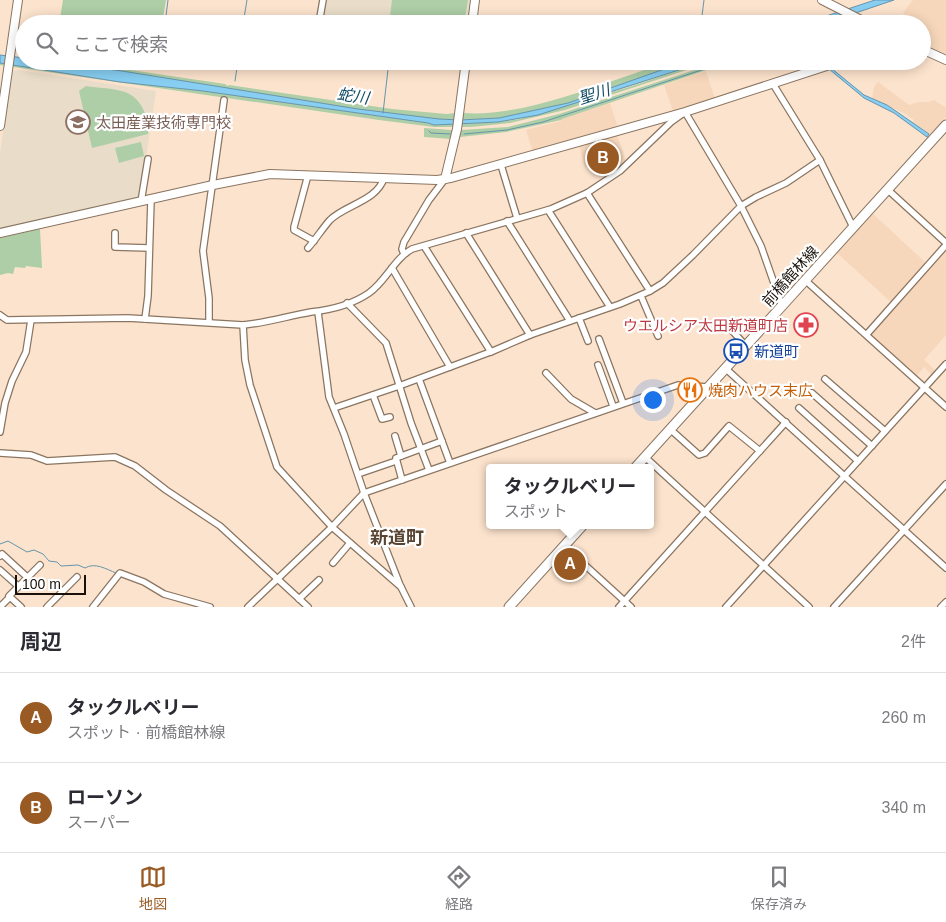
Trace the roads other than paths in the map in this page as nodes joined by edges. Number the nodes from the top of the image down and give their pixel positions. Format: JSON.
{"nodes":[{"id":1,"x":18,"y":0,"type":"edge"},
{"id":2,"x":323,"y":0,"type":"edge"},
{"id":3,"x":475,"y":0,"type":"edge"},
{"id":4,"x":822,"y":0,"type":"edge"},
{"id":5,"x":16,"y":15,"type":"edge"},
{"id":6,"x":320,"y":15,"type":"edge"},
{"id":7,"x":473,"y":15,"type":"edge"},
{"id":8,"x":851,"y":15,"type":"edge"},
{"id":9,"x":15,"y":20,"type":"edge"},
{"id":10,"x":931,"y":53,"type":"edge"},
{"id":11,"x":946,"y":60,"type":"edge"},
{"id":12,"x":465,"y":70,"type":"edge"},
{"id":13,"x":815,"y":70,"type":"edge"},
{"id":14,"x":772,"y":84,"type":"junction"},
{"id":15,"x":224,"y":100,"type":"dead end"},
{"id":16,"x":685,"y":112,"type":"junction"},
{"id":17,"x":946,"y":125,"type":"edge"},
{"id":18,"x":0,"y":126,"type":"edge"},
{"id":19,"x":148,"y":159,"type":"dead end"},
{"id":20,"x":820,"y":160,"type":"junction"},
{"id":21,"x":501,"y":165,"type":"junction"},
{"id":22,"x":308,"y":175,"type":"junction"},
{"id":23,"x":384,"y":178,"type":"junction"},
{"id":24,"x":446,"y":179,"type":"junction"},
{"id":25,"x":213,"y":185,"type":"junction"},
{"id":26,"x":887,"y":189,"type":"junction"},
{"id":27,"x":587,"y":194,"type":"junction"},
{"id":28,"x":151,"y":200,"type":"junction"},
{"id":29,"x":141,"y":202,"type":"junction"},
{"id":30,"x":741,"y":206,"type":"junction"},
{"id":31,"x":548,"y":210,"type":"junction"},
{"id":32,"x":517,"y":218,"type":"junction"},
{"id":33,"x":507,"y":221,"type":"junction"},
{"id":34,"x":853,"y":227,"type":"junction"},
{"id":35,"x":115,"y":233,"type":"dead end"},
{"id":36,"x":466,"y":233,"type":"junction"},
{"id":37,"x":0,"y":234,"type":"edge"},
{"id":38,"x":314,"y":241,"type":"junction"},
{"id":39,"x":946,"y":244,"type":"edge"},
{"id":40,"x":424,"y":246,"type":"junction"},
{"id":41,"x":149,"y":248,"type":"junction"},
{"id":42,"x":308,"y":248,"type":"dead end"},
{"id":43,"x":404,"y":254,"type":"junction"},
{"id":44,"x":392,"y":268,"type":"junction"},
{"id":45,"x":805,"y":280,"type":"junction"},
{"id":46,"x":650,"y":291,"type":"junction"},
{"id":47,"x":641,"y":296,"type":"junction"},
{"id":48,"x":347,"y":303,"type":"junction"},
{"id":49,"x":782,"y":306,"type":"junction"},
{"id":50,"x":610,"y":307,"type":"junction"},
{"id":51,"x":318,"y":312,"type":"junction"},
{"id":52,"x":0,"y":314,"type":"edge"},
{"id":53,"x":580,"y":318,"type":"junction"},
{"id":54,"x":145,"y":319,"type":"junction"},
{"id":55,"x":31,"y":320,"type":"junction"},
{"id":56,"x":570,"y":320,"type":"junction"},
{"id":57,"x":209,"y":322,"type":"junction"},
{"id":58,"x":243,"y":325,"type":"junction"},
{"id":59,"x":727,"y":325,"type":"dead end"},
{"id":60,"x":867,"y":334,"type":"junction"},
{"id":61,"x":530,"y":335,"type":"junction"},
{"id":62,"x":658,"y":336,"type":"dead end"},
{"id":63,"x":599,"y":339,"type":"dead end"},
{"id":64,"x":588,"y":341,"type":"dead end"},
{"id":65,"x":746,"y":346,"type":"junction"},
{"id":66,"x":492,"y":352,"type":"junction"},
{"id":67,"x":946,"y":364,"type":"edge"},
{"id":68,"x":598,"y":365,"type":"dead end"},
{"id":69,"x":450,"y":367,"type":"junction"},
{"id":70,"x":725,"y":368,"type":"junction"},
{"id":71,"x":546,"y":373,"type":"dead end"},
{"id":72,"x":420,"y":379,"type":"junction"},
{"id":73,"x":826,"y":379,"type":"dead end"},
{"id":74,"x":399,"y":386,"type":"junction"},
{"id":75,"x":708,"y":387,"type":"junction"},
{"id":76,"x":925,"y":387,"type":"junction"},
{"id":77,"x":812,"y":393,"type":"dead end"},
{"id":78,"x":373,"y":395,"type":"junction"},
{"id":79,"x":2,"y":402,"type":"edge"},
{"id":80,"x":622,"y":403,"type":"junction"},
{"id":81,"x":613,"y":406,"type":"junction"},
{"id":82,"x":946,"y":407,"type":"edge"},
{"id":83,"x":334,"y":408,"type":"junction"},
{"id":84,"x":799,"y":408,"type":"dead end"},
{"id":85,"x":595,"y":413,"type":"junction"},
{"id":86,"x":390,"y":417,"type":"dead end"},
{"id":87,"x":786,"y":422,"type":"junction"},
{"id":88,"x":670,"y":429,"type":"junction"},
{"id":89,"x":885,"y":431,"type":"junction"},
{"id":90,"x":0,"y":432,"type":"edge"},
{"id":91,"x":395,"y":436,"type":"dead end"},
{"id":92,"x":442,"y":441,"type":"junction"},
{"id":93,"x":872,"y":446,"type":"junction"},
{"id":94,"x":420,"y":449,"type":"junction"},
{"id":95,"x":760,"y":452,"type":"junction"},
{"id":96,"x":0,"y":453,"type":"edge"},
{"id":97,"x":645,"y":457,"type":"junction"},
{"id":98,"x":399,"y":458,"type":"junction"},
{"id":99,"x":858,"y":461,"type":"junction"},
{"id":100,"x":450,"y":463,"type":"junction"},
{"id":101,"x":639,"y":464,"type":"edge"},
{"id":102,"x":653,"y":464,"type":"edge"},
{"id":103,"x":654,"y":465,"type":"edge"},
{"id":104,"x":429,"y":470,"type":"junction"},
{"id":105,"x":358,"y":474,"type":"junction"},
{"id":106,"x":844,"y":476,"type":"junction"},
{"id":107,"x":402,"y":480,"type":"junction"},
{"id":108,"x":946,"y":484,"type":"edge"},
{"id":109,"x":364,"y":493,"type":"junction"},
{"id":110,"x":705,"y":512,"type":"junction"},
{"id":111,"x":332,"y":527,"type":"junction"},
{"id":112,"x":579,"y":529,"type":"edge"},
{"id":113,"x":903,"y":530,"type":"junction"},
{"id":114,"x":350,"y":543,"type":"junction"},
{"id":115,"x":564,"y":546,"type":"junction"},
{"id":116,"x":0,"y":556,"type":"edge"},
{"id":117,"x":333,"y":563,"type":"dead end"},
{"id":118,"x":40,"y":564,"type":"dead end"},
{"id":119,"x":945,"y":564,"type":"edge"},
{"id":120,"x":764,"y":566,"type":"junction"},
{"id":121,"x":0,"y":570,"type":"edge"},
{"id":122,"x":27,"y":577,"type":"junction"},
{"id":123,"x":78,"y":577,"type":"dead end"},
{"id":124,"x":278,"y":579,"type":"junction"},
{"id":125,"x":319,"y":580,"type":"dead end"},
{"id":126,"x":18,"y":586,"type":"junction"},
{"id":127,"x":401,"y":587,"type":"junction"},
{"id":128,"x":10,"y":597,"type":"junction"},
{"id":129,"x":301,"y":600,"type":"junction"},
{"id":130,"x":624,"y":601,"type":"junction"},
{"id":131,"x":946,"y":602,"type":"edge"},
{"id":132,"x":0,"y":607,"type":"edge"},
{"id":133,"x":21,"y":607,"type":"edge"},
{"id":134,"x":47,"y":607,"type":"edge"},
{"id":135,"x":93,"y":607,"type":"edge"},
{"id":136,"x":210,"y":607,"type":"edge"},
{"id":137,"x":248,"y":607,"type":"edge"},
{"id":138,"x":297,"y":607,"type":"edge"},
{"id":139,"x":308,"y":607,"type":"edge"},
{"id":140,"x":412,"y":607,"type":"edge"},
{"id":141,"x":510,"y":607,"type":"edge"},
{"id":142,"x":619,"y":607,"type":"edge"},
{"id":143,"x":631,"y":607,"type":"edge"},
{"id":144,"x":726,"y":607,"type":"edge"},
{"id":145,"x":809,"y":607,"type":"edge"},
{"id":146,"x":834,"y":607,"type":"edge"},
{"id":147,"x":941,"y":607,"type":"edge"}],
"edges":[{"from":1,"to":5,"type":"street"},
{"from":2,"to":6,"type":"street"},
{"from":3,"to":7,"type":"street"},
{"from":4,"to":8,"type":"street"},
{"from":9,"to":18,"type":"street"},
{"from":10,"to":11,"type":"street"},
{"from":12,"to":24,"type":"street"},
{"from":13,"to":14,"type":"street"},
{"from":14,"to":16,"type":"street"},
{"from":14,"to":20,"type":"street"},
{"from":15,"to":25,"type":"street"},
{"from":16,"to":21,"type":"street"},
{"from":16,"to":27,"type":"street"},
{"from":16,"to":30,"type":"street"},
{"from":17,"to":26,"type":"main road","name":"前橋館林線"},
{"from":19,"to":29,"type":"street"},
{"from":20,"to":30,"type":"street"},
{"from":20,"to":34,"type":"street"},
{"from":21,"to":24,"type":"street"},
{"from":21,"to":32,"type":"street"},
{"from":22,"to":23,"type":"street"},
{"from":22,"to":25,"type":"street"},
{"from":22,"to":38,"type":"street"},
{"from":23,"to":24,"type":"street"},
{"from":23,"to":38,"type":"street"},
{"from":24,"to":43,"type":"street"},
{"from":25,"to":28,"type":"street"},
{"from":25,"to":57,"type":"street"},
{"from":26,"to":34,"type":"main road","name":"前橋館林線"},
{"from":26,"to":39,"type":"street"},
{"from":27,"to":31,"type":"street"},
{"from":27,"to":46,"type":"street"},
{"from":28,"to":29,"type":"street"},
{"from":28,"to":41,"type":"street"},
{"from":29,"to":37,"type":"street"},
{"from":30,"to":46,"type":"street"},
{"from":30,"to":49,"type":"street"},
{"from":31,"to":32,"type":"street"},
{"from":31,"to":50,"type":"street"},
{"from":32,"to":33,"type":"street"},
{"from":33,"to":36,"type":"street"},
{"from":33,"to":56,"type":"street"},
{"from":34,"to":45,"type":"main road","name":"前橋館林線"},
{"from":35,"to":41,"type":"street"},
{"from":36,"to":40,"type":"street"},
{"from":36,"to":61,"type":"street"},
{"from":38,"to":42,"type":"street"},
{"from":39,"to":60,"type":"street"},
{"from":40,"to":43,"type":"street"},
{"from":40,"to":66,"type":"street"},
{"from":41,"to":54,"type":"street"},
{"from":43,"to":44,"type":"street"},
{"from":44,"to":48,"type":"street"},
{"from":44,"to":69,"type":"street"},
{"from":45,"to":49,"type":"main road","name":"前橋館林線"},
{"from":45,"to":60,"type":"street"},
{"from":46,"to":47,"type":"street"},
{"from":47,"to":50,"type":"street"},
{"from":47,"to":62,"type":"street"},
{"from":48,"to":51,"type":"street"},
{"from":48,"to":74,"type":"street"},
{"from":49,"to":65,"type":"main road","name":"前橋館林線"},
{"from":50,"to":53,"type":"street"},
{"from":51,"to":58,"type":"street"},
{"from":51,"to":83,"type":"street"},
{"from":52,"to":55,"type":"street"},
{"from":53,"to":56,"type":"street"},
{"from":53,"to":64,"type":"street"},
{"from":54,"to":55,"type":"street"},
{"from":54,"to":57,"type":"street"},
{"from":55,"to":79,"type":"street"},
{"from":56,"to":61,"type":"street"},
{"from":57,"to":58,"type":"street"},
{"from":58,"to":111,"type":"street"},
{"from":59,"to":65,"type":"street"},
{"from":60,"to":76,"type":"street"},
{"from":61,"to":66,"type":"street"},
{"from":63,"to":80,"type":"street"},
{"from":65,"to":70,"type":"main road","name":"前橋館林線"},
{"from":66,"to":69,"type":"street"},
{"from":67,"to":76,"type":"street"},
{"from":68,"to":81,"type":"street"},
{"from":69,"to":72,"type":"street"},
{"from":70,"to":75,"type":"main road","name":"前橋館林線"},
{"from":70,"to":87,"type":"street"},
{"from":71,"to":85,"type":"street"},
{"from":72,"to":74,"type":"street"},
{"from":72,"to":92,"type":"street"},
{"from":73,"to":89,"type":"street"},
{"from":74,"to":78,"type":"street"},
{"from":74,"to":94,"type":"street"},
{"from":75,"to":80,"type":"street"},
{"from":75,"to":88,"type":"main road","name":"前橋館林線"},
{"from":76,"to":82,"type":"street"},
{"from":76,"to":89,"type":"street"},
{"from":77,"to":93,"type":"street"},
{"from":78,"to":83,"type":"street"},
{"from":78,"to":86,"type":"street"},
{"from":79,"to":90,"type":"street"},
{"from":80,"to":81,"type":"street"},
{"from":81,"to":85,"type":"street"},
{"from":83,"to":105,"type":"street"},
{"from":84,"to":99,"type":"street"},
{"from":85,"to":100,"type":"street"},
{"from":87,"to":95,"type":"street"},
{"from":87,"to":106,"type":"street"},
{"from":88,"to":95,"type":"street"},
{"from":88,"to":97,"type":"main road","name":"前橋館林線"},
{"from":89,"to":93,"type":"street"},
{"from":91,"to":98,"type":"street"},
{"from":92,"to":94,"type":"street"},
{"from":92,"to":100,"type":"street"},
{"from":93,"to":99,"type":"street"},
{"from":94,"to":98,"type":"street"},
{"from":94,"to":104,"type":"street"},
{"from":95,"to":110,"type":"street"},
{"from":96,"to":124,"type":"street"},
{"from":97,"to":101,"type":"main road","name":"前橋館林線"},
{"from":97,"to":102,"type":"street"},
{"from":98,"to":105,"type":"street"},
{"from":98,"to":107,"type":"street"},
{"from":99,"to":106,"type":"street"},
{"from":100,"to":104,"type":"street"},
{"from":103,"to":110,"type":"street"},
{"from":104,"to":107,"type":"street"},
{"from":105,"to":109,"type":"street"},
{"from":106,"to":113,"type":"street"},
{"from":106,"to":120,"type":"street"},
{"from":107,"to":109,"type":"street"},
{"from":108,"to":113,"type":"street"},
{"from":109,"to":111,"type":"street"},
{"from":109,"to":127,"type":"street"},
{"from":110,"to":120,"type":"street"},
{"from":110,"to":130,"type":"street"},
{"from":111,"to":114,"type":"street"},
{"from":111,"to":124,"type":"street"},
{"from":112,"to":115,"type":"main road"},
{"from":113,"to":119,"type":"street"},
{"from":113,"to":146,"type":"street"},
{"from":114,"to":117,"type":"street"},
{"from":114,"to":127,"type":"street"},
{"from":115,"to":130,"type":"street"},
{"from":115,"to":141,"type":"main road"},
{"from":116,"to":122,"type":"street"},
{"from":118,"to":122,"type":"street"},
{"from":120,"to":144,"type":"street"},
{"from":120,"to":145,"type":"street"},
{"from":121,"to":126,"type":"street"},
{"from":122,"to":126,"type":"street"},
{"from":123,"to":134,"type":"street"},
{"from":124,"to":129,"type":"street"},
{"from":124,"to":137,"type":"street"},
{"from":125,"to":129,"type":"street"},
{"from":126,"to":128,"type":"street"},
{"from":127,"to":140,"type":"street"},
{"from":128,"to":132,"type":"street"},
{"from":128,"to":133,"type":"street"},
{"from":129,"to":138,"type":"street"},
{"from":129,"to":139,"type":"street"},
{"from":130,"to":142,"type":"street"},
{"from":130,"to":143,"type":"street"},
{"from":131,"to":147,"type":"street"},
{"from":135,"to":136,"type":"street"}]}
